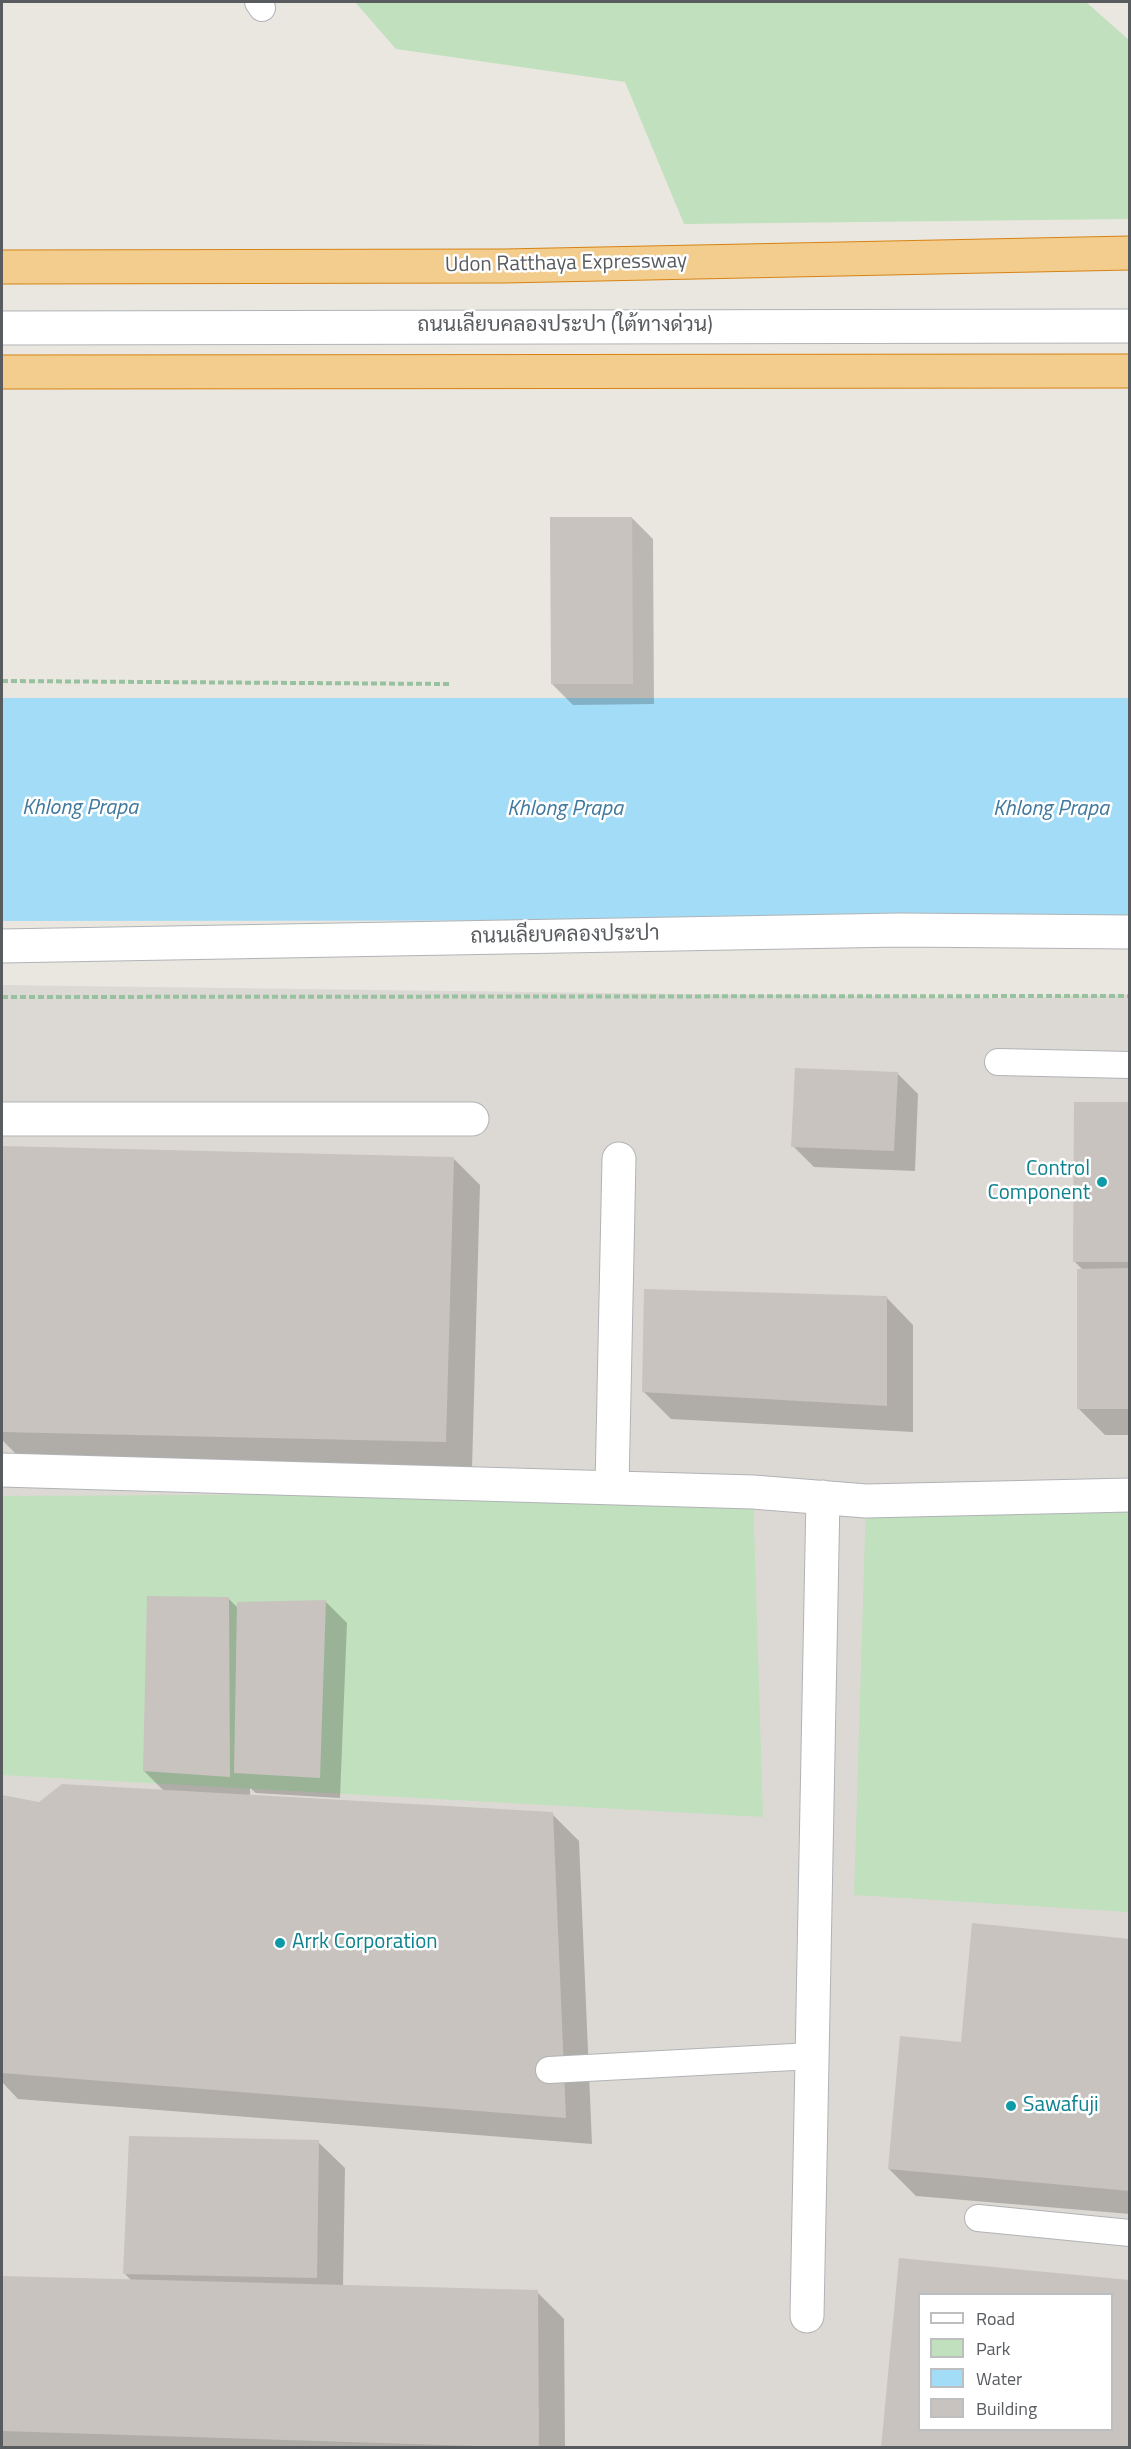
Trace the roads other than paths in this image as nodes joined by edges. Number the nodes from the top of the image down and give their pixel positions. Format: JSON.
{"nodes":[{"id":1,"x":1130,"y":253,"type":"edge"},
{"id":2,"x":2,"y":267,"type":"edge"},
{"id":3,"x":1130,"y":326,"type":"edge"},
{"id":4,"x":2,"y":328,"type":"edge"},
{"id":5,"x":1130,"y":371,"type":"edge"},
{"id":6,"x":2,"y":372,"type":"edge"},
{"id":7,"x":1130,"y":932,"type":"edge"},
{"id":8,"x":2,"y":946,"type":"edge"},
{"id":9,"x":998,"y":1062,"type":"dead end"},
{"id":10,"x":1130,"y":1065,"type":"edge"},
{"id":11,"x":2,"y":1119,"type":"edge"},
{"id":12,"x":472,"y":1119,"type":"dead end"},
{"id":13,"x":619,"y":1159,"type":"dead end"},
{"id":14,"x":2,"y":1470,"type":"edge"},
{"id":15,"x":612,"y":1487,"type":"junction"},
{"id":16,"x":1130,"y":1495,"type":"edge"},
{"id":17,"x":823,"y":1497,"type":"junction"},
{"id":18,"x":812,"y":2056,"type":"junction"},
{"id":19,"x":549,"y":2070,"type":"dead end"},
{"id":20,"x":978,"y":2218,"type":"dead end"},
{"id":21,"x":1130,"y":2233,"type":"edge"},
{"id":22,"x":807,"y":2316,"type":"dead end"}],
"edges":[{"from":1,"to":2,"type":"highway","name":"Udon Ratthaya Expressway"},
{"from":3,"to":4,"type":"street","name":"ถนนเลียบคลองประปา (ใต้ทางด่วน)"},
{"from":5,"to":6,"type":"highway"},
{"from":7,"to":8,"type":"street","name":"ถนนเลียบคลองประปา"},
{"from":9,"to":10,"type":"lane"},
{"from":11,"to":12,"type":"street"},
{"from":13,"to":15,"type":"street"},
{"from":14,"to":15,"type":"street"},
{"from":15,"to":17,"type":"street"},
{"from":16,"to":17,"type":"street"},
{"from":17,"to":18,"type":"street"},
{"from":18,"to":19,"type":"lane"},
{"from":18,"to":22,"type":"street"},
{"from":20,"to":21,"type":"lane"}]}
